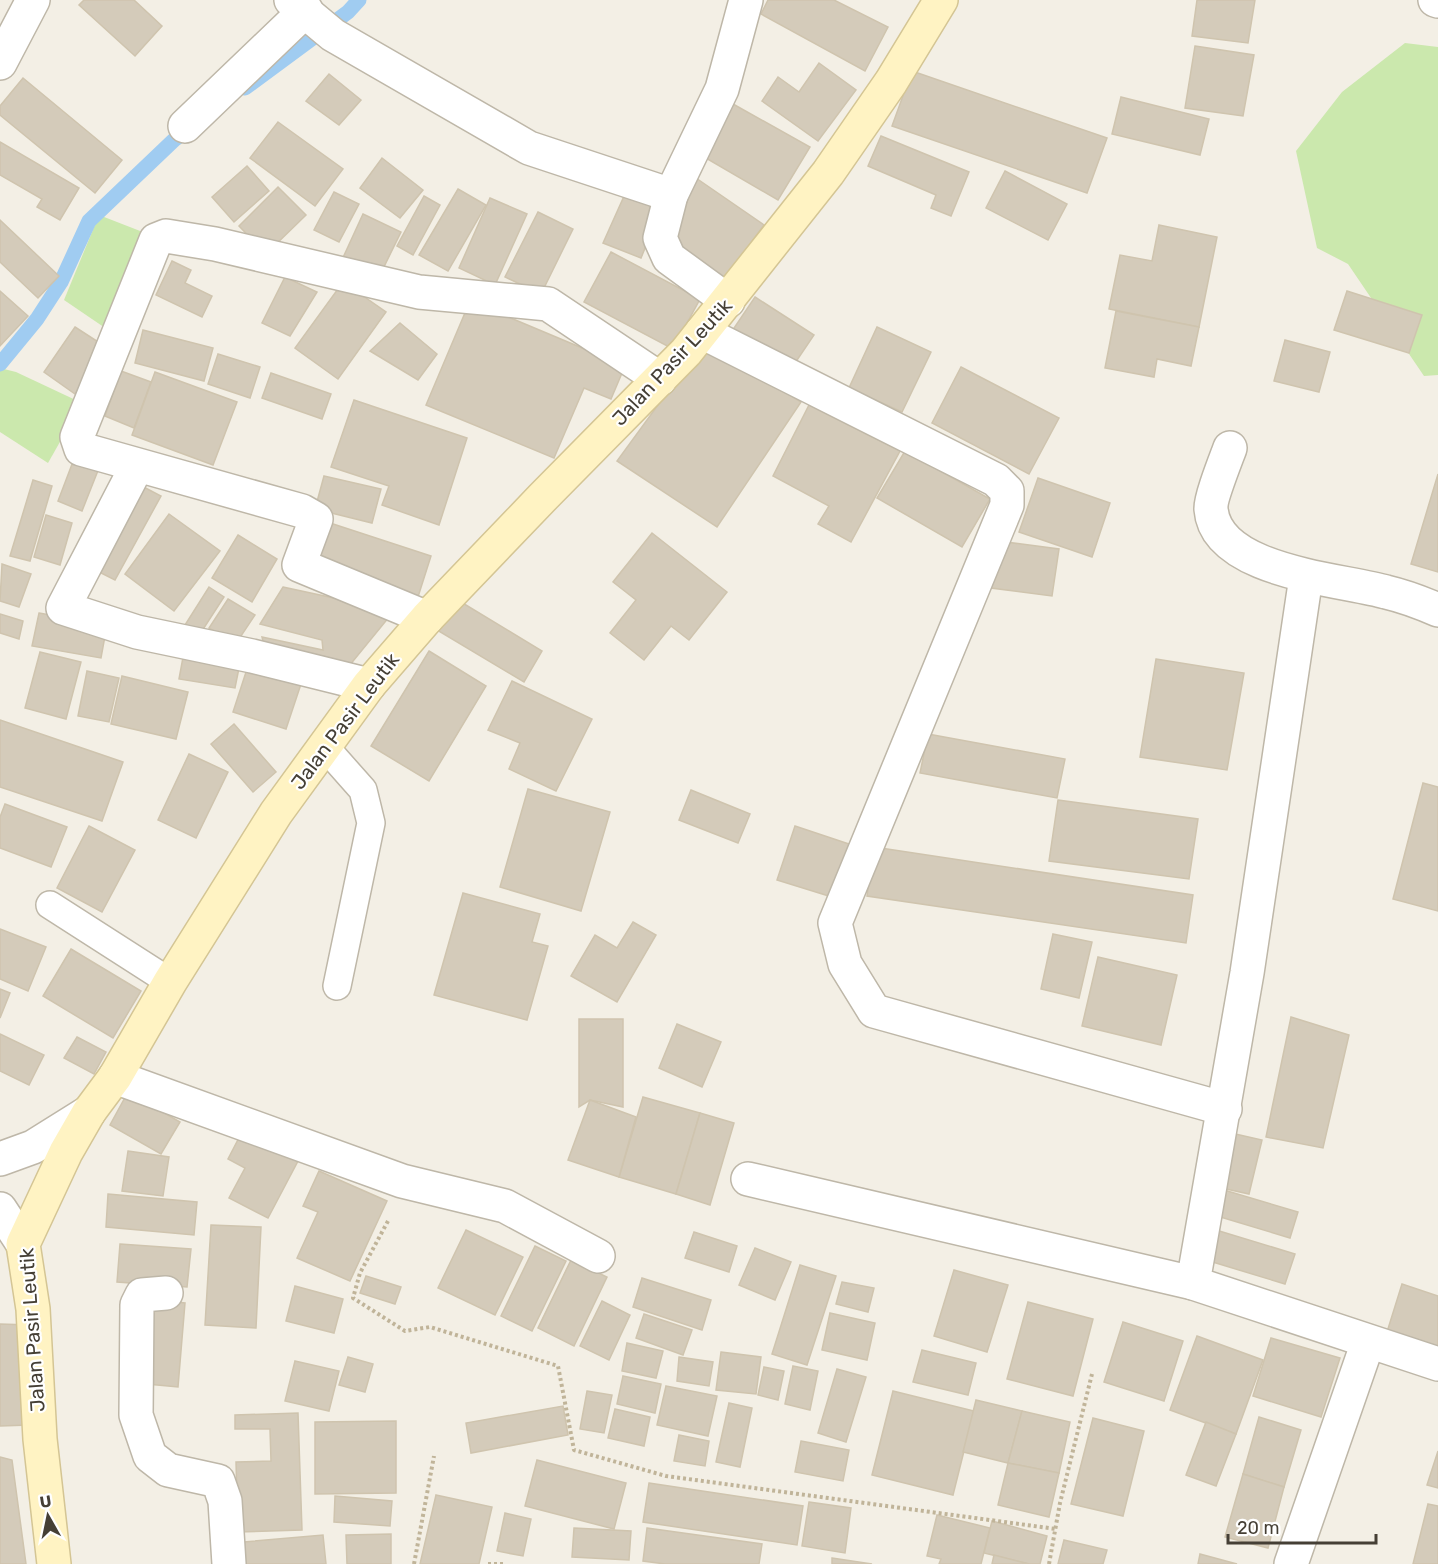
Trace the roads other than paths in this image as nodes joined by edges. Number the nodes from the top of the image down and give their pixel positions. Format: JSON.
{"nodes":[{"id":1,"x":33,"y":0,"type":"edge"},
{"id":2,"x":746,"y":0,"type":"edge"},
{"id":3,"x":941,"y":0,"type":"edge"},
{"id":4,"x":312,"y":16,"type":"edge"},
{"id":5,"x":0,"y":63,"type":"edge"},
{"id":6,"x":185,"y":126,"type":"dead end"},
{"id":7,"x":671,"y":195,"type":"junction"},
{"id":8,"x":728,"y":301,"type":"junction"},
{"id":9,"x":702,"y":332,"type":"junction"},
{"id":10,"x":660,"y":379,"type":"junction"},
{"id":11,"x":1230,"y":448,"type":"dead end"},
{"id":12,"x":136,"y":466,"type":"junction"},
{"id":13,"x":1306,"y":577,"type":"junction"},
{"id":14,"x":1438,"y":610,"type":"edge"},
{"id":15,"x":427,"y":618,"type":"junction"},
{"id":16,"x":369,"y":685,"type":"junction"},
{"id":17,"x":324,"y":746,"type":"junction"},
{"id":18,"x":50,"y":905,"type":"dead end"},
{"id":19,"x":170,"y":982,"type":"junction"},
{"id":20,"x":337,"y":986,"type":"dead end"},
{"id":21,"x":115,"y":1077,"type":"junction"},
{"id":22,"x":1225,"y":1109,"type":"junction"},
{"id":23,"x":89,"y":1112,"type":"junction"},
{"id":24,"x":0,"y":1159,"type":"edge"},
{"id":25,"x":748,"y":1179,"type":"dead end"},
{"id":26,"x":0,"y":1209,"type":"edge"},
{"id":27,"x":23,"y":1244,"type":"junction"},
{"id":28,"x":598,"y":1256,"type":"dead end"},
{"id":29,"x":1193,"y":1282,"type":"junction"},
{"id":30,"x":166,"y":1293,"type":"dead end"},
{"id":31,"x":1368,"y":1342,"type":"junction"},
{"id":32,"x":1438,"y":1364,"type":"edge"},
{"id":33,"x":54,"y":1564,"type":"edge"},
{"id":34,"x":229,"y":1564,"type":"edge"},
{"id":35,"x":1291,"y":1564,"type":"edge"}],
"edges":[{"from":1,"to":5,"type":"street"},
{"from":2,"to":7,"type":"street"},
{"from":3,"to":8,"type":"street","name":"Jalan Pasir Leutik"},
{"from":4,"to":6,"type":"street"},
{"from":4,"to":7,"type":"street"},
{"from":7,"to":8,"type":"street"},
{"from":8,"to":9,"type":"street","name":"Jalan Pasir Leutik"},
{"from":9,"to":10,"type":"street","name":"Jalan Pasir Leutik"},
{"from":9,"to":22,"type":"street"},
{"from":10,"to":12,"type":"street"},
{"from":10,"to":15,"type":"street","name":"Jalan Pasir Leutik"},
{"from":11,"to":13,"type":"street"},
{"from":12,"to":15,"type":"street"},
{"from":12,"to":16,"type":"street"},
{"from":13,"to":14,"type":"street"},
{"from":13,"to":22,"type":"street"},
{"from":15,"to":16,"type":"street","name":"Jalan Pasir Leutik"},
{"from":16,"to":17,"type":"street","name":"Jalan Pasir Leutik"},
{"from":17,"to":19,"type":"street","name":"Jalan Pasir Leutik"},
{"from":17,"to":20,"type":"lane"},
{"from":18,"to":19,"type":"lane"},
{"from":19,"to":21,"type":"street","name":"Jalan Pasir Leutik"},
{"from":21,"to":23,"type":"street","name":"Jalan Pasir Leutik"},
{"from":21,"to":28,"type":"street"},
{"from":22,"to":29,"type":"street"},
{"from":23,"to":24,"type":"street"},
{"from":23,"to":27,"type":"street","name":"Jalan Pasir Leutik"},
{"from":25,"to":29,"type":"street"},
{"from":26,"to":27,"type":"street"},
{"from":27,"to":33,"type":"street","name":"Jalan Pasir Leutik"},
{"from":29,"to":31,"type":"street"},
{"from":30,"to":34,"type":"street"},
{"from":31,"to":32,"type":"street"},
{"from":31,"to":35,"type":"street"}]}
